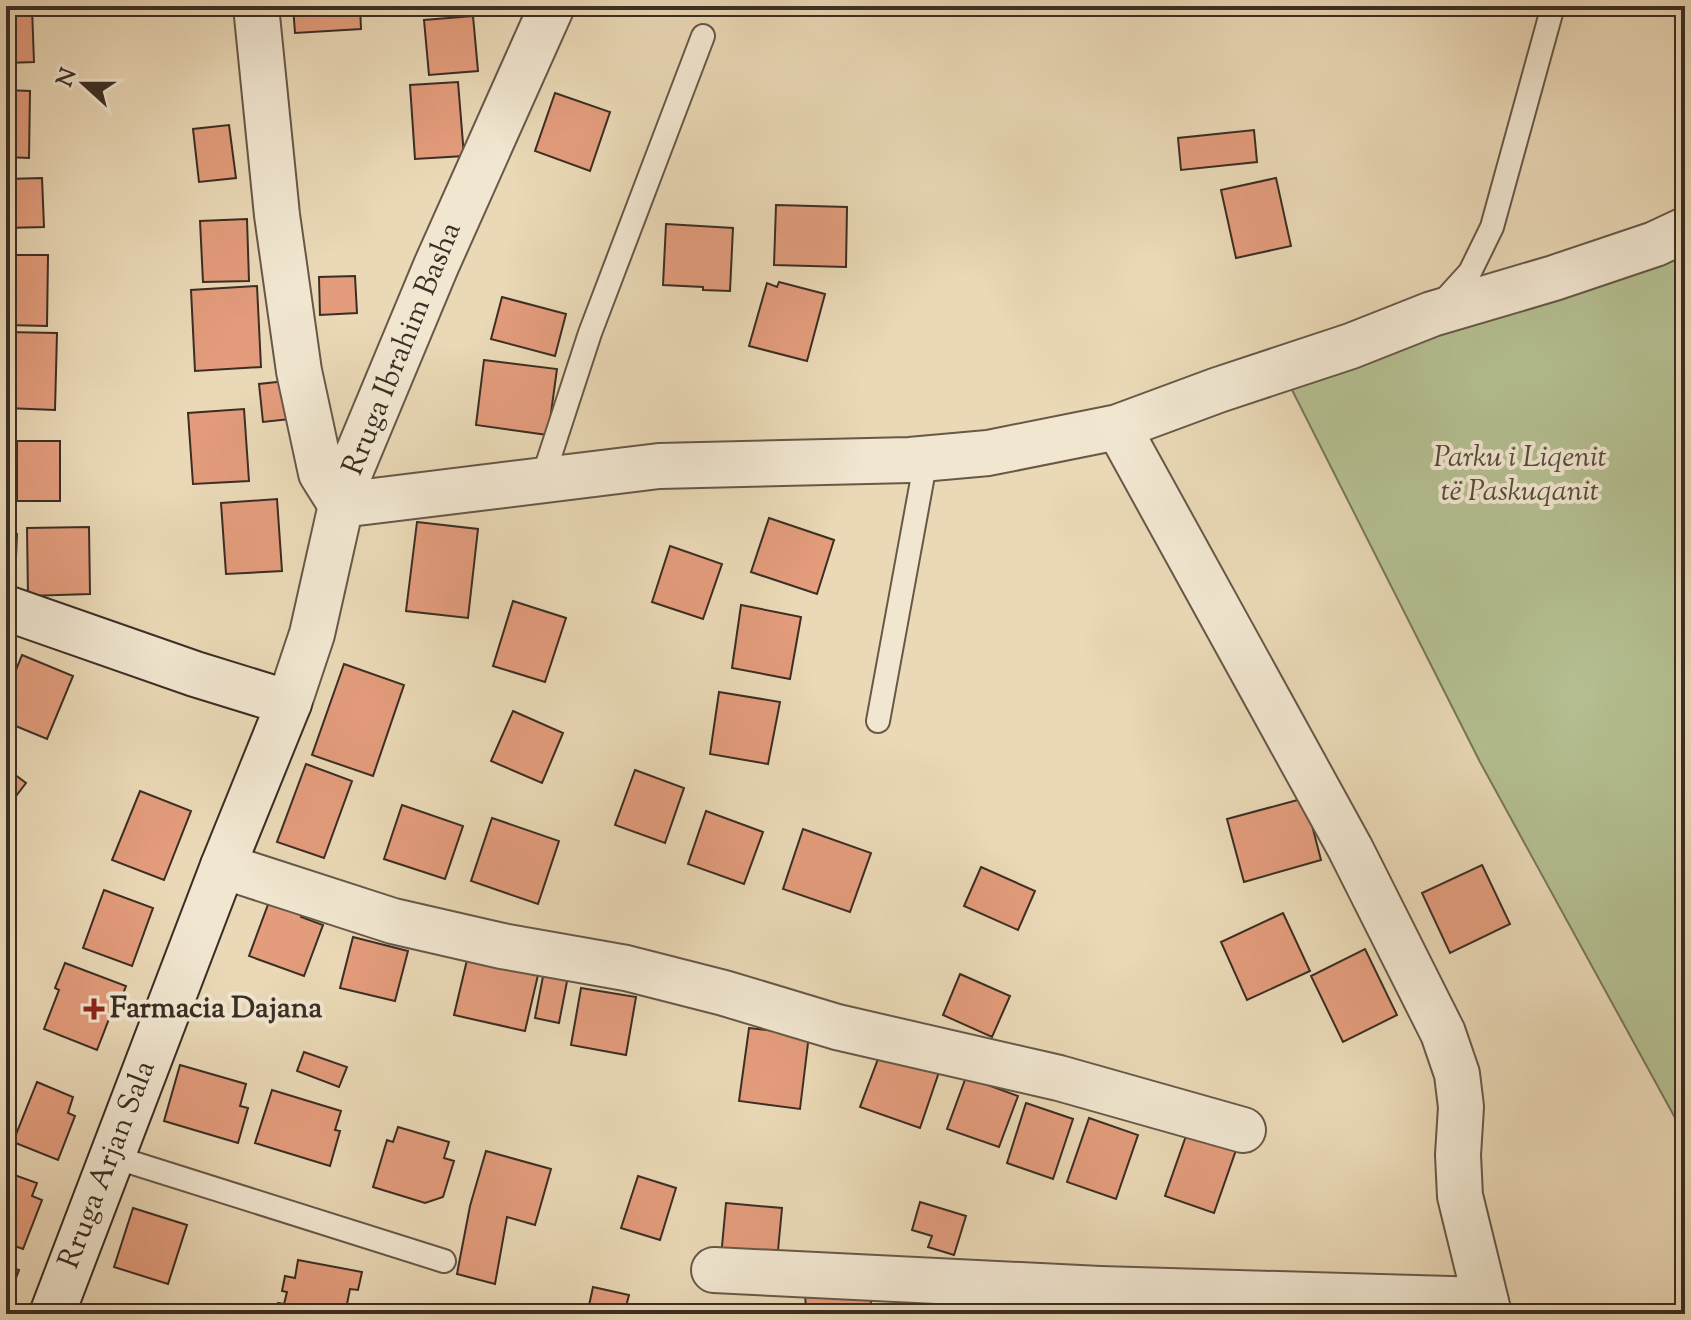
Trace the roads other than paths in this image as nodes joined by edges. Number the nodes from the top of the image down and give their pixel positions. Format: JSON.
{"nodes":[{"id":1,"x":256,"y":6,"type":"edge"},
{"id":2,"x":1553,"y":6,"type":"edge"},
{"id":3,"x":544,"y":12,"type":"edge"},
{"id":4,"x":703,"y":36,"type":"dead end"},
{"id":5,"x":1685,"y":230,"type":"edge"},
{"id":6,"x":1432,"y":314,"type":"junction"},
{"id":7,"x":1118,"y":427,"type":"junction"},
{"id":8,"x":926,"y":459,"type":"junction"},
{"id":9,"x":542,"y":480,"type":"junction"},
{"id":10,"x":341,"y":505,"type":"junction"},
{"id":11,"x":6,"y":608,"type":"edge"},
{"id":12,"x":289,"y":703,"type":"junction"},
{"id":13,"x":878,"y":721,"type":"dead end"},
{"id":14,"x":223,"y":866,"type":"junction"},
{"id":15,"x":1243,"y":1130,"type":"dead end"},
{"id":16,"x":111,"y":1156,"type":"junction"},
{"id":17,"x":444,"y":1261,"type":"dead end"},
{"id":18,"x":714,"y":1270,"type":"dead end"},
{"id":19,"x":1487,"y":1307,"type":"edge"},
{"id":20,"x":52,"y":1314,"type":"edge"}],
"edges":[{"from":1,"to":10,"type":"street"},
{"from":2,"to":6,"type":"lane"},
{"from":3,"to":10,"type":"street","name":"Rruga Ibrahim Basha"},
{"from":4,"to":9,"type":"lane"},
{"from":5,"to":6,"type":"street"},
{"from":6,"to":7,"type":"street"},
{"from":7,"to":8,"type":"street"},
{"from":7,"to":19,"type":"street"},
{"from":8,"to":9,"type":"street"},
{"from":8,"to":13,"type":"lane"},
{"from":9,"to":10,"type":"street"},
{"from":10,"to":12,"type":"street","name":"Rruga Ibrahim Basha"},
{"from":11,"to":12,"type":"street"},
{"from":12,"to":14,"type":"street","name":"Rruga Arjan Sala"},
{"from":14,"to":15,"type":"street"},
{"from":14,"to":16,"type":"street","name":"Rruga Arjan Sala"},
{"from":16,"to":17,"type":"lane"},
{"from":16,"to":20,"type":"street","name":"Rruga Arjan Sala"},
{"from":18,"to":19,"type":"street"}]}
